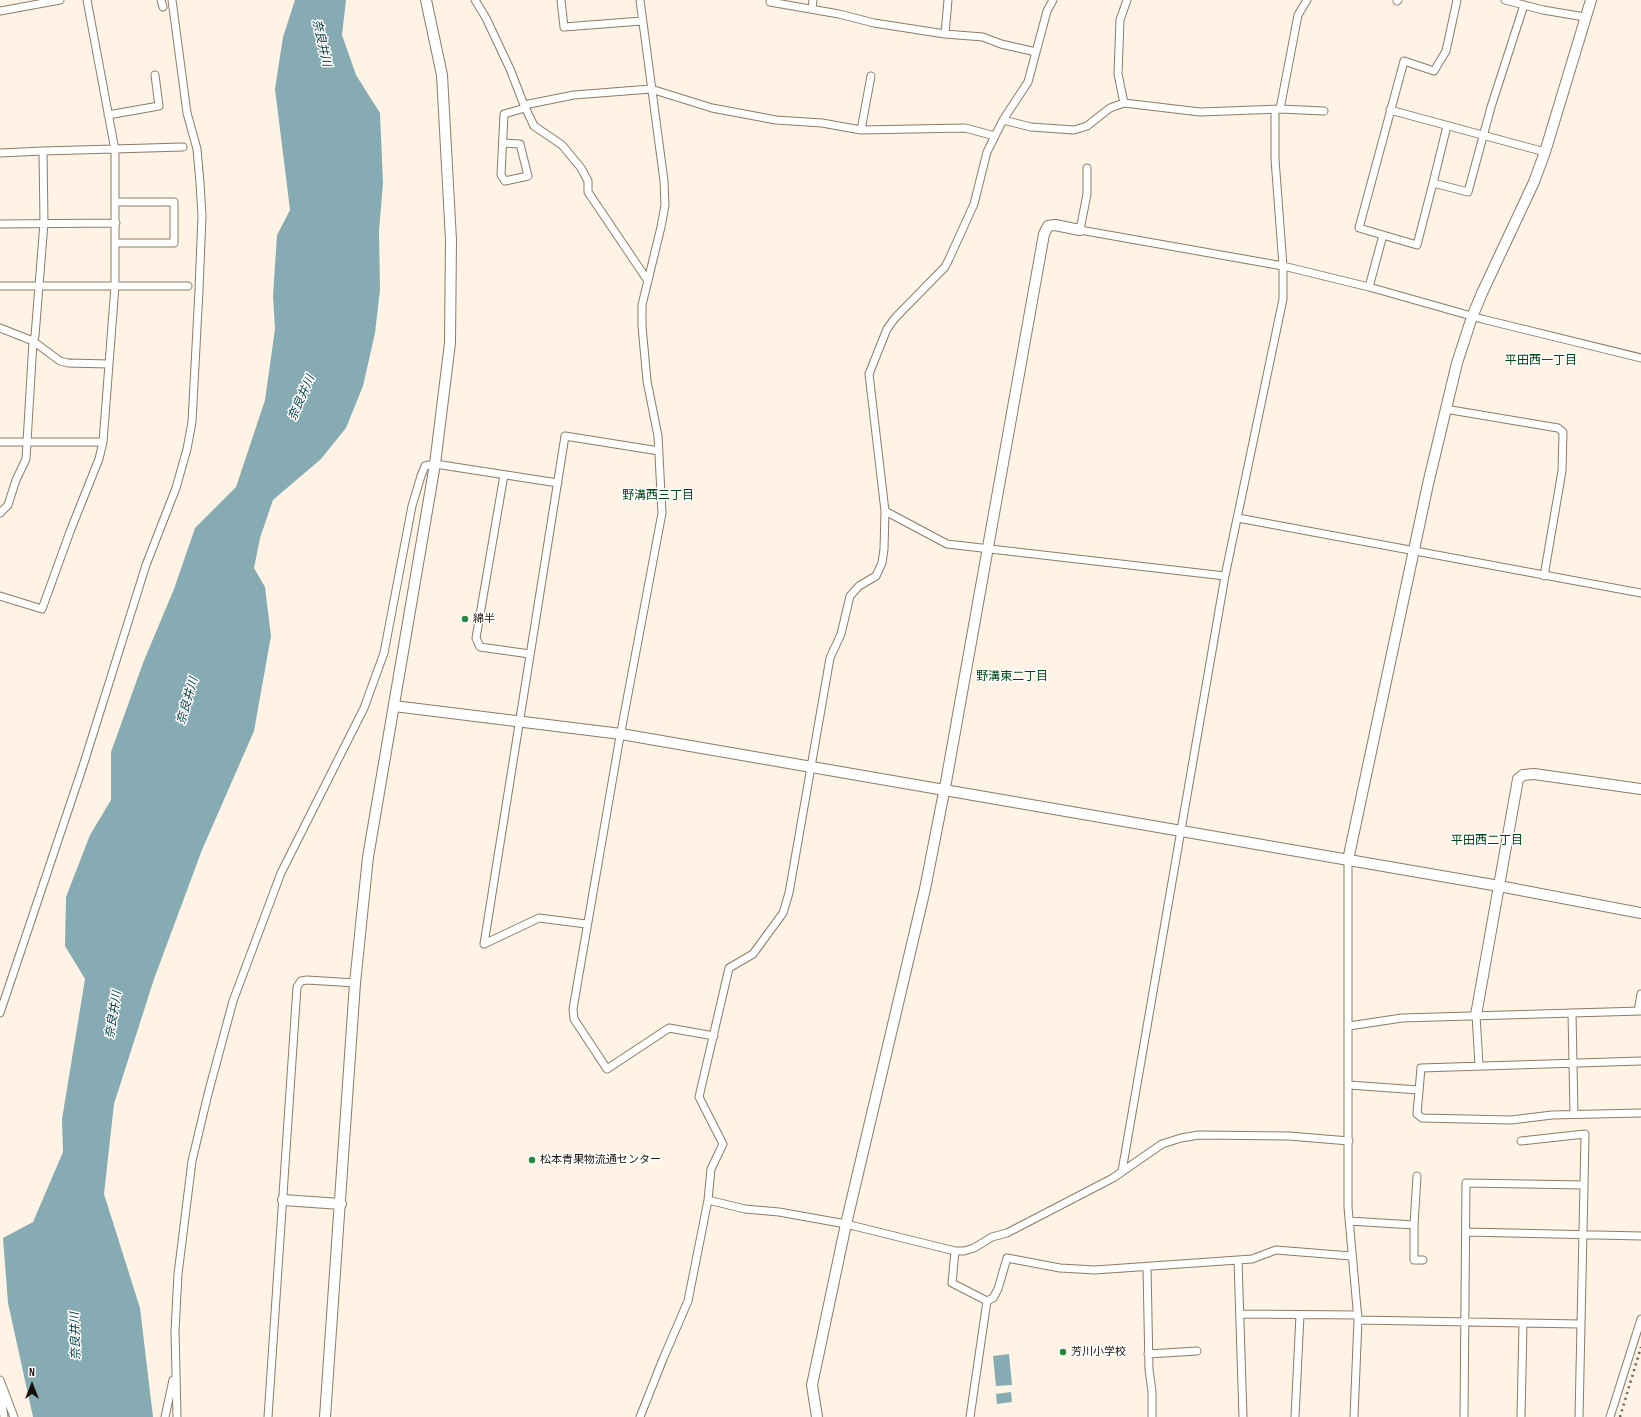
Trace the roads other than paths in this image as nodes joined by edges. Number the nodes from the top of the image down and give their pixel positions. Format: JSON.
{"nodes":[{"id":1,"x":60,"y":0,"type":"edge"},
{"id":2,"x":87,"y":0,"type":"edge"},
{"id":3,"x":172,"y":0,"type":"edge"},
{"id":4,"x":426,"y":0,"type":"edge"},
{"id":5,"x":474,"y":0,"type":"edge"},
{"id":6,"x":561,"y":0,"type":"edge"},
{"id":7,"x":640,"y":0,"type":"edge"},
{"id":8,"x":813,"y":0,"type":"edge"},
{"id":9,"x":948,"y":0,"type":"edge"},
{"id":10,"x":1052,"y":0,"type":"edge"},
{"id":11,"x":1127,"y":0,"type":"edge"},
{"id":12,"x":1307,"y":0,"type":"edge"},
{"id":13,"x":1457,"y":0,"type":"edge"},
{"id":14,"x":1505,"y":0,"type":"edge"},
{"id":15,"x":1591,"y":0,"type":"edge"},
{"id":16,"x":770,"y":2,"type":"dead end"},
{"id":17,"x":1524,"y":5,"type":"junction"},
{"id":18,"x":812,"y":9,"type":"junction"},
{"id":19,"x":0,"y":11,"type":"edge"},
{"id":20,"x":1585,"y":17,"type":"junction"},
{"id":21,"x":642,"y":21,"type":"junction"},
{"id":22,"x":945,"y":34,"type":"junction"},
{"id":23,"x":1036,"y":52,"type":"junction"},
{"id":24,"x":155,"y":75,"type":"dead end"},
{"id":25,"x":871,"y":76,"type":"dead end"},
{"id":26,"x":651,"y":89,"type":"junction"},
{"id":27,"x":1124,"y":103,"type":"junction"},
{"id":28,"x":524,"y":106,"type":"junction"},
{"id":29,"x":1278,"y":110,"type":"junction"},
{"id":30,"x":1390,"y":110,"type":"junction"},
{"id":31,"x":1324,"y":111,"type":"dead end"},
{"id":32,"x":108,"y":115,"type":"junction"},
{"id":33,"x":1003,"y":120,"type":"junction"},
{"id":34,"x":1447,"y":126,"type":"junction"},
{"id":35,"x":861,"y":130,"type":"junction"},
{"id":36,"x":995,"y":136,"type":"junction"},
{"id":37,"x":1484,"y":136,"type":"junction"},
{"id":38,"x":503,"y":143,"type":"junction"},
{"id":39,"x":183,"y":147,"type":"dead end"},
{"id":40,"x":115,"y":150,"type":"junction"},
{"id":41,"x":43,"y":151,"type":"junction"},
{"id":42,"x":1545,"y":152,"type":"junction"},
{"id":43,"x":0,"y":153,"type":"edge"},
{"id":44,"x":1087,"y":168,"type":"dead end"},
{"id":45,"x":1433,"y":183,"type":"junction"},
{"id":46,"x":116,"y":202,"type":"junction"},
{"id":47,"x":44,"y":223,"type":"junction"},
{"id":48,"x":116,"y":223,"type":"junction"},
{"id":49,"x":0,"y":224,"type":"edge"},
{"id":50,"x":1080,"y":230,"type":"junction"},
{"id":51,"x":1383,"y":235,"type":"junction"},
{"id":52,"x":116,"y":243,"type":"junction"},
{"id":53,"x":1283,"y":266,"type":"junction"},
{"id":54,"x":648,"y":281,"type":"junction"},
{"id":55,"x":0,"y":286,"type":"edge"},
{"id":56,"x":40,"y":286,"type":"junction"},
{"id":57,"x":115,"y":286,"type":"junction"},
{"id":58,"x":188,"y":286,"type":"dead end"},
{"id":59,"x":1369,"y":287,"type":"junction"},
{"id":60,"x":1472,"y":316,"type":"junction"},
{"id":61,"x":0,"y":328,"type":"edge"},
{"id":62,"x":33,"y":341,"type":"junction"},
{"id":63,"x":1641,"y":358,"type":"edge"},
{"id":64,"x":109,"y":364,"type":"junction"},
{"id":65,"x":1445,"y":409,"type":"junction"},
{"id":66,"x":0,"y":442,"type":"edge"},
{"id":67,"x":103,"y":442,"type":"junction"},
{"id":68,"x":27,"y":443,"type":"junction"},
{"id":69,"x":659,"y":451,"type":"junction"},
{"id":70,"x":435,"y":464,"type":"junction"},
{"id":71,"x":504,"y":474,"type":"junction"},
{"id":72,"x":558,"y":483,"type":"junction"},
{"id":73,"x":884,"y":511,"type":"junction"},
{"id":74,"x":0,"y":513,"type":"edge"},
{"id":75,"x":1238,"y":518,"type":"junction"},
{"id":76,"x":988,"y":549,"type":"junction"},
{"id":77,"x":1414,"y":552,"type":"junction"},
{"id":78,"x":1225,"y":576,"type":"junction"},
{"id":79,"x":1544,"y":576,"type":"junction"},
{"id":80,"x":1641,"y":593,"type":"edge"},
{"id":81,"x":0,"y":596,"type":"edge"},
{"id":82,"x":530,"y":654,"type":"junction"},
{"id":83,"x":394,"y":706,"type":"junction"},
{"id":84,"x":519,"y":721,"type":"junction"},
{"id":85,"x":620,"y":734,"type":"junction"},
{"id":86,"x":812,"y":767,"type":"junction"},
{"id":87,"x":1641,"y":789,"type":"edge"},
{"id":88,"x":944,"y":791,"type":"junction"},
{"id":89,"x":1180,"y":831,"type":"junction"},
{"id":90,"x":1348,"y":860,"type":"junction"},
{"id":91,"x":1498,"y":886,"type":"junction"},
{"id":92,"x":1641,"y":912,"type":"edge"},
{"id":93,"x":586,"y":924,"type":"junction"},
{"id":94,"x":355,"y":983,"type":"junction"},
{"id":95,"x":1641,"y":994,"type":"edge"},
{"id":96,"x":1640,"y":1011,"type":"edge"},
{"id":97,"x":1572,"y":1013,"type":"junction"},
{"id":98,"x":0,"y":1014,"type":"edge"},
{"id":99,"x":1476,"y":1015,"type":"junction"},
{"id":100,"x":1348,"y":1026,"type":"junction"},
{"id":101,"x":714,"y":1036,"type":"junction"},
{"id":102,"x":1641,"y":1061,"type":"edge"},
{"id":103,"x":1573,"y":1063,"type":"junction"},
{"id":104,"x":1479,"y":1065,"type":"junction"},
{"id":105,"x":1349,"y":1085,"type":"junction"},
{"id":106,"x":1418,"y":1090,"type":"junction"},
{"id":107,"x":1641,"y":1113,"type":"edge"},
{"id":108,"x":1574,"y":1114,"type":"junction"},
{"id":109,"x":1348,"y":1141,"type":"junction"},
{"id":110,"x":1522,"y":1141,"type":"dead end"},
{"id":111,"x":1122,"y":1171,"type":"junction"},
{"id":112,"x":1417,"y":1176,"type":"dead end"},
{"id":113,"x":1584,"y":1185,"type":"junction"},
{"id":114,"x":283,"y":1200,"type":"junction"},
{"id":115,"x":708,"y":1200,"type":"junction"},
{"id":116,"x":341,"y":1204,"type":"junction"},
{"id":117,"x":1348,"y":1221,"type":"junction"},
{"id":118,"x":846,"y":1224,"type":"junction"},
{"id":119,"x":1414,"y":1225,"type":"junction"},
{"id":120,"x":1466,"y":1232,"type":"junction"},
{"id":121,"x":1583,"y":1234,"type":"junction"},
{"id":122,"x":1641,"y":1236,"type":"edge"},
{"id":123,"x":955,"y":1251,"type":"junction"},
{"id":124,"x":1351,"y":1256,"type":"junction"},
{"id":125,"x":1238,"y":1260,"type":"junction"},
{"id":126,"x":1423,"y":1260,"type":"dead end"},
{"id":127,"x":1147,"y":1267,"type":"junction"},
{"id":128,"x":987,"y":1302,"type":"junction"},
{"id":129,"x":1240,"y":1314,"type":"junction"},
{"id":130,"x":1300,"y":1315,"type":"junction"},
{"id":131,"x":1358,"y":1318,"type":"junction"},
{"id":132,"x":1641,"y":1319,"type":"edge"},
{"id":133,"x":1465,"y":1322,"type":"junction"},
{"id":134,"x":1523,"y":1323,"type":"junction"},
{"id":135,"x":1580,"y":1324,"type":"junction"},
{"id":136,"x":1197,"y":1351,"type":"dead end"},
{"id":137,"x":1148,"y":1354,"type":"junction"},
{"id":138,"x":175,"y":1372,"type":"junction"},
{"id":139,"x":0,"y":1380,"type":"edge"},
{"id":140,"x":0,"y":1387,"type":"edge"},
{"id":141,"x":4,"y":1417,"type":"edge"},
{"id":142,"x":14,"y":1417,"type":"edge"},
{"id":143,"x":165,"y":1417,"type":"edge"},
{"id":144,"x":177,"y":1417,"type":"edge"},
{"id":145,"x":268,"y":1417,"type":"edge"},
{"id":146,"x":325,"y":1417,"type":"edge"},
{"id":147,"x":640,"y":1417,"type":"edge"},
{"id":148,"x":817,"y":1417,"type":"edge"},
{"id":149,"x":970,"y":1417,"type":"edge"},
{"id":150,"x":1152,"y":1417,"type":"edge"},
{"id":151,"x":1242,"y":1417,"type":"edge"},
{"id":152,"x":1295,"y":1417,"type":"edge"},
{"id":153,"x":1354,"y":1417,"type":"edge"},
{"id":154,"x":1464,"y":1417,"type":"edge"},
{"id":155,"x":1521,"y":1417,"type":"edge"},
{"id":156,"x":1579,"y":1417,"type":"edge"},
{"id":157,"x":1610,"y":1417,"type":"edge"}],
"edges":[{"from":1,"to":19,"type":"street"},
{"from":2,"to":32,"type":"street"},
{"from":3,"to":98,"type":"street"},
{"from":4,"to":70,"type":"street"},
{"from":5,"to":28,"type":"street"},
{"from":6,"to":21,"type":"street"},
{"from":7,"to":21,"type":"street"},
{"from":8,"to":18,"type":"street"},
{"from":9,"to":22,"type":"street"},
{"from":10,"to":23,"type":"street"},
{"from":11,"to":27,"type":"street"},
{"from":12,"to":29,"type":"street"},
{"from":13,"to":30,"type":"street"},
{"from":14,"to":17,"type":"street"},
{"from":15,"to":20,"type":"street"},
{"from":16,"to":18,"type":"street"},
{"from":17,"to":20,"type":"street"},
{"from":17,"to":37,"type":"street"},
{"from":18,"to":22,"type":"street"},
{"from":20,"to":42,"type":"street"},
{"from":21,"to":26,"type":"street"},
{"from":22,"to":23,"type":"street"},
{"from":23,"to":33,"type":"street"},
{"from":24,"to":32,"type":"street"},
{"from":25,"to":35,"type":"street"},
{"from":26,"to":28,"type":"street"},
{"from":26,"to":35,"type":"street"},
{"from":26,"to":54,"type":"street"},
{"from":27,"to":29,"type":"street"},
{"from":27,"to":33,"type":"street"},
{"from":28,"to":38,"type":"street"},
{"from":28,"to":54,"type":"street"},
{"from":29,"to":31,"type":"street"},
{"from":29,"to":53,"type":"street"},
{"from":30,"to":34,"type":"street"},
{"from":30,"to":51,"type":"street"},
{"from":32,"to":40,"type":"street"},
{"from":33,"to":36,"type":"street"},
{"from":34,"to":37,"type":"street"},
{"from":34,"to":45,"type":"street"},
{"from":35,"to":36,"type":"street"},
{"from":36,"to":73,"type":"street"},
{"from":37,"to":42,"type":"street"},
{"from":37,"to":45,"type":"street"},
{"from":38,"to":38,"type":"street"},
{"from":39,"to":40,"type":"street"},
{"from":40,"to":41,"type":"street"},
{"from":40,"to":46,"type":"street"},
{"from":41,"to":43,"type":"street"},
{"from":41,"to":47,"type":"street"},
{"from":42,"to":60,"type":"street"},
{"from":44,"to":50,"type":"street"},
{"from":45,"to":51,"type":"street"},
{"from":46,"to":48,"type":"street"},
{"from":46,"to":52,"type":"street"},
{"from":47,"to":48,"type":"street"},
{"from":47,"to":49,"type":"street"},
{"from":47,"to":56,"type":"street"},
{"from":48,"to":52,"type":"street"},
{"from":50,"to":53,"type":"street"},
{"from":50,"to":76,"type":"street"},
{"from":51,"to":59,"type":"street"},
{"from":52,"to":57,"type":"street"},
{"from":53,"to":59,"type":"street"},
{"from":53,"to":75,"type":"street"},
{"from":54,"to":69,"type":"street"},
{"from":55,"to":56,"type":"street"},
{"from":56,"to":57,"type":"street"},
{"from":56,"to":62,"type":"street"},
{"from":57,"to":58,"type":"street"},
{"from":57,"to":64,"type":"street"},
{"from":59,"to":60,"type":"street"},
{"from":60,"to":63,"type":"street"},
{"from":60,"to":65,"type":"street"},
{"from":61,"to":62,"type":"street"},
{"from":62,"to":64,"type":"street"},
{"from":62,"to":68,"type":"street"},
{"from":64,"to":67,"type":"street"},
{"from":65,"to":77,"type":"street"},
{"from":65,"to":79,"type":"street"},
{"from":66,"to":68,"type":"street"},
{"from":67,"to":68,"type":"street"},
{"from":67,"to":81,"type":"street"},
{"from":68,"to":74,"type":"street"},
{"from":69,"to":72,"type":"street"},
{"from":69,"to":85,"type":"street"},
{"from":70,"to":71,"type":"street"},
{"from":70,"to":83,"type":"street"},
{"from":70,"to":138,"type":"street"},
{"from":71,"to":72,"type":"street"},
{"from":71,"to":82,"type":"street"},
{"from":72,"to":82,"type":"street"},
{"from":73,"to":76,"type":"street"},
{"from":73,"to":86,"type":"street"},
{"from":75,"to":77,"type":"street"},
{"from":75,"to":78,"type":"street"},
{"from":76,"to":78,"type":"street"},
{"from":76,"to":88,"type":"street"},
{"from":77,"to":79,"type":"street"},
{"from":77,"to":90,"type":"street"},
{"from":78,"to":89,"type":"street"},
{"from":79,"to":80,"type":"street"},
{"from":82,"to":84,"type":"street"},
{"from":83,"to":84,"type":"street"},
{"from":83,"to":94,"type":"street"},
{"from":84,"to":85,"type":"street"},
{"from":84,"to":93,"type":"street"},
{"from":85,"to":86,"type":"street"},
{"from":85,"to":93,"type":"street"},
{"from":86,"to":88,"type":"street"},
{"from":86,"to":101,"type":"street"},
{"from":87,"to":91,"type":"street"},
{"from":88,"to":89,"type":"street"},
{"from":88,"to":118,"type":"street"},
{"from":89,"to":90,"type":"street"},
{"from":89,"to":111,"type":"street"},
{"from":90,"to":91,"type":"street"},
{"from":90,"to":100,"type":"street"},
{"from":91,"to":92,"type":"street"},
{"from":91,"to":99,"type":"street"},
{"from":93,"to":101,"type":"street"},
{"from":94,"to":114,"type":"street"},
{"from":94,"to":116,"type":"street"},
{"from":95,"to":96,"type":"street"},
{"from":96,"to":97,"type":"street"},
{"from":97,"to":99,"type":"street"},
{"from":97,"to":103,"type":"street"},
{"from":99,"to":100,"type":"street"},
{"from":99,"to":104,"type":"street"},
{"from":100,"to":105,"type":"street"},
{"from":101,"to":115,"type":"street"},
{"from":102,"to":103,"type":"street"},
{"from":103,"to":104,"type":"street"},
{"from":103,"to":108,"type":"street"},
{"from":104,"to":106,"type":"street"},
{"from":105,"to":106,"type":"street"},
{"from":105,"to":109,"type":"street"},
{"from":106,"to":108,"type":"street"},
{"from":107,"to":108,"type":"street"},
{"from":109,"to":111,"type":"street"},
{"from":109,"to":117,"type":"street"},
{"from":110,"to":113,"type":"street"},
{"from":111,"to":123,"type":"street"},
{"from":112,"to":119,"type":"street"},
{"from":113,"to":120,"type":"street"},
{"from":113,"to":121,"type":"street"},
{"from":114,"to":116,"type":"street"},
{"from":114,"to":145,"type":"street"},
{"from":115,"to":118,"type":"street"},
{"from":115,"to":147,"type":"street"},
{"from":116,"to":146,"type":"street"},
{"from":117,"to":119,"type":"street"},
{"from":117,"to":124,"type":"street"},
{"from":118,"to":123,"type":"street"},
{"from":118,"to":148,"type":"street"},
{"from":119,"to":126,"type":"street"},
{"from":120,"to":121,"type":"street"},
{"from":120,"to":133,"type":"street"},
{"from":121,"to":122,"type":"street"},
{"from":121,"to":135,"type":"street"},
{"from":123,"to":128,"type":"street"},
{"from":124,"to":125,"type":"street"},
{"from":124,"to":131,"type":"street"},
{"from":125,"to":127,"type":"street"},
{"from":125,"to":129,"type":"street"},
{"from":127,"to":128,"type":"street"},
{"from":127,"to":137,"type":"street"},
{"from":128,"to":149,"type":"street"},
{"from":129,"to":130,"type":"street"},
{"from":129,"to":151,"type":"street"},
{"from":130,"to":131,"type":"street"},
{"from":130,"to":152,"type":"street"},
{"from":131,"to":133,"type":"street"},
{"from":131,"to":153,"type":"street"},
{"from":132,"to":157,"type":"street"},
{"from":133,"to":134,"type":"street"},
{"from":133,"to":154,"type":"street"},
{"from":134,"to":135,"type":"street"},
{"from":134,"to":155,"type":"street"},
{"from":135,"to":156,"type":"street"},
{"from":136,"to":137,"type":"street"},
{"from":137,"to":150,"type":"street"},
{"from":138,"to":143,"type":"street"},
{"from":138,"to":144,"type":"street"},
{"from":139,"to":142,"type":"street"},
{"from":140,"to":141,"type":"street"}]}
